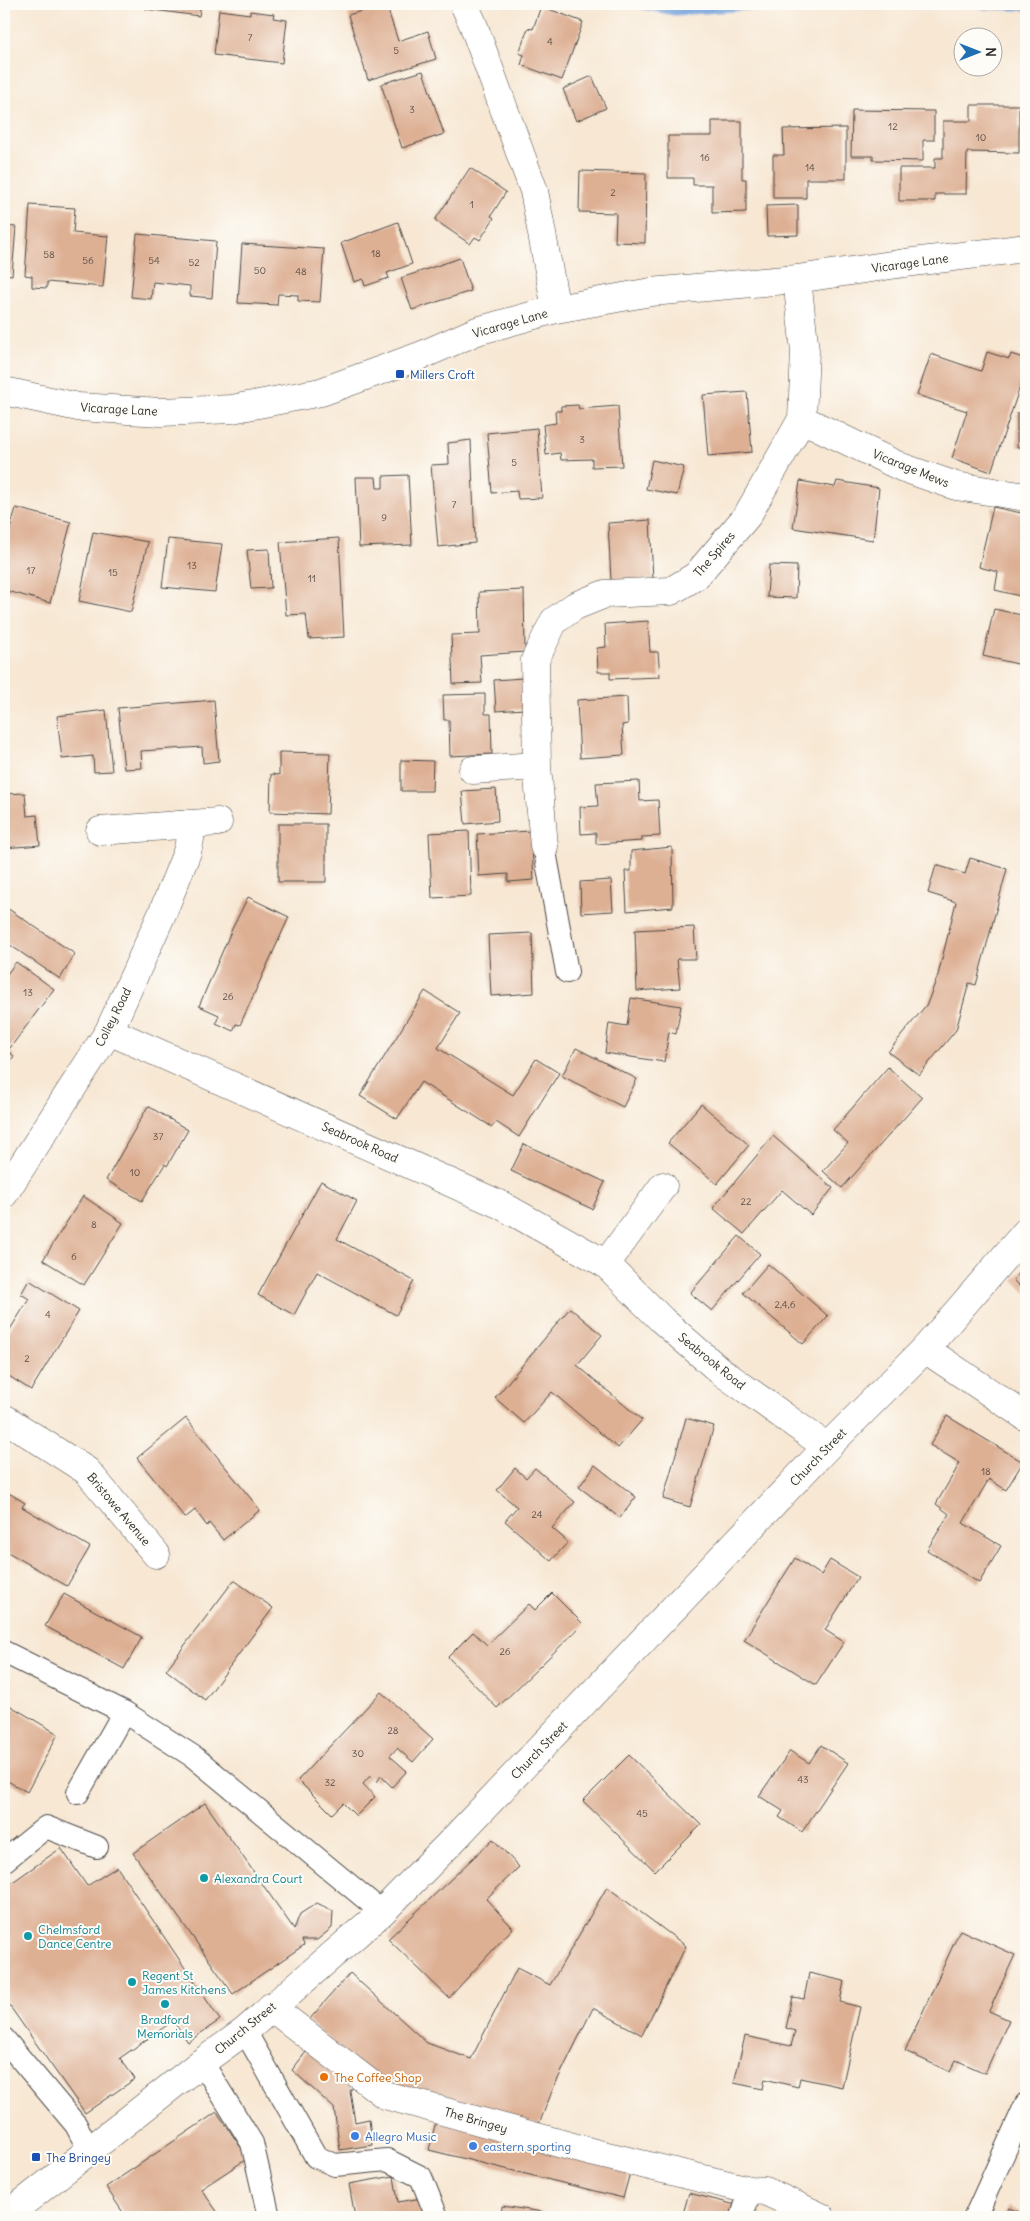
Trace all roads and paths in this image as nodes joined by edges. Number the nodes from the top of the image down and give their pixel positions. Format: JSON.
{"nodes":[{"id":1,"x":464,"y":4,"type":"edge"},
{"id":2,"x":1026,"y":248,"type":"edge"},
{"id":3,"x":797,"y":279,"type":"junction"},
{"id":4,"x":556,"y":309,"type":"junction"},
{"id":5,"x":4,"y":391,"type":"edge"},
{"id":6,"x":802,"y":420,"type":"junction"},
{"id":7,"x":1026,"y":497,"type":"edge"},
{"id":8,"x":537,"y":766,"type":"junction"},
{"id":9,"x":473,"y":770,"type":"dead end"},
{"id":10,"x":218,"y":822,"type":"dead end"},
{"id":11,"x":188,"y":824,"type":"junction"},
{"id":12,"x":100,"y":831,"type":"dead end"},
{"id":13,"x":544,"y":846,"type":"joint"},
{"id":14,"x":566,"y":972,"type":"dead end"},
{"id":15,"x":109,"y":1031,"type":"junction"},
{"id":16,"x":663,"y":1186,"type":"dead end"},
{"id":17,"x":4,"y":1194,"type":"edge"},
{"id":18,"x":1026,"y":1232,"type":"edge"},
{"id":19,"x":606,"y":1264,"type":"junction"},
{"id":20,"x":925,"y":1349,"type":"junction"},
{"id":21,"x":1026,"y":1416,"type":"edge"},
{"id":22,"x":4,"y":1418,"type":"edge"},
{"id":23,"x":828,"y":1447,"type":"junction"},
{"id":24,"x":156,"y":1554,"type":"dead end"},
{"id":25,"x":4,"y":1652,"type":"edge"},
{"id":26,"x":124,"y":1712,"type":"junction"},
{"id":27,"x":78,"y":1792,"type":"dead end"},
{"id":28,"x":97,"y":1847,"type":"dead end"},
{"id":29,"x":4,"y":1861,"type":"edge"},
{"id":30,"x":382,"y":1912,"type":"junction"},
{"id":31,"x":271,"y":2007,"type":"junction"},
{"id":32,"x":245,"y":2031,"type":"junction"},
{"id":33,"x":4,"y":2040,"type":"edge"},
{"id":34,"x":202,"y":2062,"type":"junction"},
{"id":35,"x":1026,"y":2104,"type":"edge"},
{"id":36,"x":89,"y":2150,"type":"junction"},
{"id":37,"x":750,"y":2190,"type":"junction"},
{"id":38,"x":5,"y":2217,"type":"edge"},
{"id":39,"x":269,"y":2217,"type":"edge"},
{"id":40,"x":437,"y":2217,"type":"edge"},
{"id":41,"x":742,"y":2217,"type":"edge"},
{"id":42,"x":821,"y":2217,"type":"edge"},
{"id":43,"x":975,"y":2217,"type":"edge"}],
"edges":[{"from":1,"to":4,"type":"street"},
{"from":2,"to":3,"type":"street","name":"Vicarage Lane"},
{"from":3,"to":4,"type":"street","name":"Vicarage Lane"},
{"from":3,"to":6,"type":"street","name":"The Spires"},
{"from":4,"to":5,"type":"street","name":"Vicarage Lane"},
{"from":6,"to":7,"type":"street","name":"Vicarage Mews"},
{"from":6,"to":8,"type":"street","name":"The Spires"},
{"from":8,"to":9,"type":"street"},
{"from":8,"to":13,"type":"street","name":"The Spires"},
{"from":10,"to":11,"type":"street"},
{"from":11,"to":12,"type":"street"},
{"from":11,"to":15,"type":"street","name":"Colley Road"},
{"from":13,"to":14,"type":"lane"},
{"from":15,"to":17,"type":"street","name":"Colley Road"},
{"from":15,"to":19,"type":"street","name":"Seabrook Road"},
{"from":16,"to":19,"type":"street"},
{"from":18,"to":20,"type":"street","name":"Church Street"},
{"from":19,"to":23,"type":"street","name":"Seabrook Road"},
{"from":20,"to":21,"type":"street"},
{"from":20,"to":23,"type":"street","name":"Church Street"},
{"from":22,"to":24,"type":"street","name":"Bristowe Avenue"},
{"from":23,"to":30,"type":"street","name":"Church Street"},
{"from":25,"to":26,"type":"lane"},
{"from":26,"to":27,"type":"lane"},
{"from":26,"to":30,"type":"lane"},
{"from":28,"to":29,"type":"lane"},
{"from":30,"to":31,"type":"street","name":"Church Street"},
{"from":31,"to":32,"type":"street","name":"Church Street"},
{"from":31,"to":37,"type":"street","name":"The Bringey"},
{"from":32,"to":34,"type":"street","name":"Church Street"},
{"from":32,"to":40,"type":"lane"},
{"from":33,"to":36,"type":"lane"},
{"from":34,"to":36,"type":"street","name":"Church Street"},
{"from":34,"to":39,"type":"lane"},
{"from":35,"to":43,"type":"lane"},
{"from":36,"to":38,"type":"street","name":"Church Street"},
{"from":37,"to":41,"type":"lane"},
{"from":37,"to":42,"type":"street","name":"The Bringey"}]}
